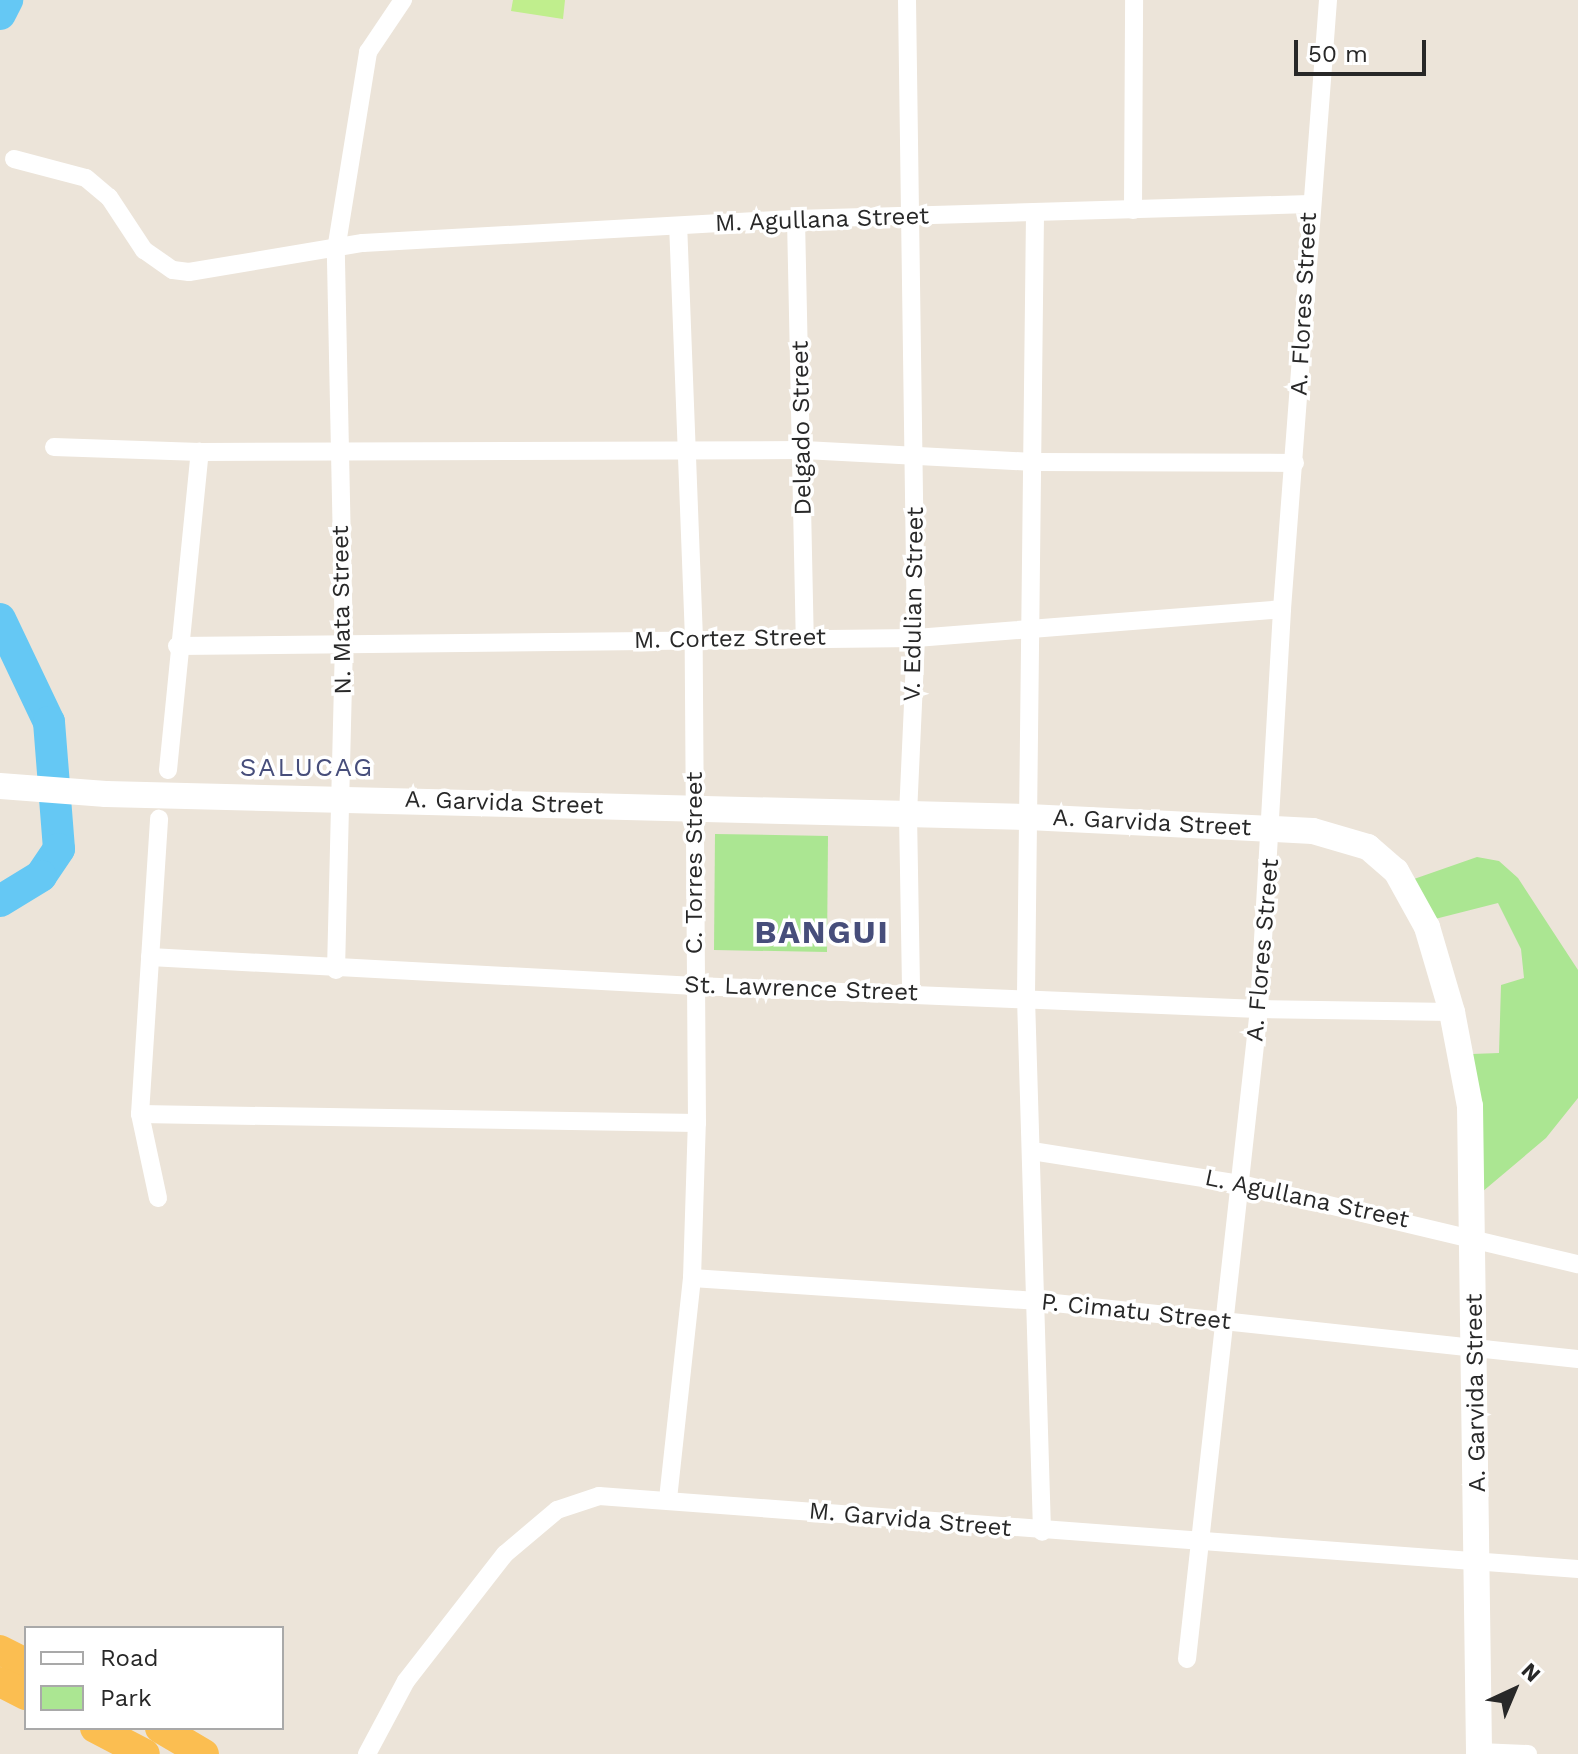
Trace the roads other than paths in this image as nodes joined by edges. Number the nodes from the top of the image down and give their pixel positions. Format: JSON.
{"nodes":[{"id":1,"x":403,"y":0,"type":"edge"},
{"id":2,"x":907,"y":0,"type":"edge"},
{"id":3,"x":1134,"y":0,"type":"edge"},
{"id":4,"x":1328,"y":0,"type":"edge"},
{"id":5,"x":14,"y":159,"type":"dead end"},
{"id":6,"x":1310,"y":204,"type":"junction"},
{"id":7,"x":1133,"y":210,"type":"junction"},
{"id":8,"x":1035,"y":214,"type":"junction"},
{"id":9,"x":914,"y":216,"type":"junction"},
{"id":10,"x":796,"y":219,"type":"junction"},
{"id":11,"x":678,"y":226,"type":"junction"},
{"id":12,"x":336,"y":250,"type":"junction"},
{"id":13,"x":54,"y":447,"type":"dead end"},
{"id":14,"x":338,"y":449,"type":"junction"},
{"id":15,"x":688,"y":450,"type":"junction"},
{"id":16,"x":804,"y":450,"type":"junction"},
{"id":17,"x":200,"y":452,"type":"junction"},
{"id":18,"x":915,"y":455,"type":"junction"},
{"id":19,"x":1033,"y":462,"type":"junction"},
{"id":20,"x":1295,"y":463,"type":"junction"},
{"id":21,"x":1282,"y":609,"type":"junction"},
{"id":22,"x":1030,"y":632,"type":"junction"},
{"id":23,"x":805,"y":638,"type":"junction"},
{"id":24,"x":916,"y":638,"type":"junction"},
{"id":25,"x":694,"y":639,"type":"junction"},
{"id":26,"x":344,"y":643,"type":"junction"},
{"id":27,"x":177,"y":646,"type":"junction"},
{"id":28,"x":168,"y":770,"type":"dead end"},
{"id":29,"x":0,"y":786,"type":"edge"},
{"id":30,"x":341,"y":799,"type":"junction"},
{"id":31,"x":696,"y":809,"type":"junction"},
{"id":32,"x":908,"y":814,"type":"junction"},
{"id":33,"x":1028,"y":817,"type":"junction"},
{"id":34,"x":159,"y":819,"type":"dead end"},
{"id":35,"x":1273,"y":829,"type":"junction"},
{"id":36,"x":150,"y":957,"type":"junction"},
{"id":37,"x":336,"y":970,"type":"junction"},
{"id":38,"x":695,"y":986,"type":"junction"},
{"id":39,"x":911,"y":991,"type":"junction"},
{"id":40,"x":1026,"y":998,"type":"junction"},
{"id":41,"x":1259,"y":1009,"type":"junction"},
{"id":42,"x":1452,"y":1012,"type":"junction"},
{"id":43,"x":140,"y":1114,"type":"junction"},
{"id":44,"x":697,"y":1123,"type":"junction"},
{"id":45,"x":1032,"y":1151,"type":"junction"},
{"id":46,"x":1241,"y":1184,"type":"junction"},
{"id":47,"x":158,"y":1198,"type":"dead end"},
{"id":48,"x":1474,"y":1235,"type":"junction"},
{"id":49,"x":1578,"y":1264,"type":"edge"},
{"id":50,"x":692,"y":1278,"type":"junction"},
{"id":51,"x":1036,"y":1301,"type":"junction"},
{"id":52,"x":1225,"y":1322,"type":"junction"},
{"id":53,"x":1475,"y":1346,"type":"junction"},
{"id":54,"x":1578,"y":1359,"type":"edge"},
{"id":55,"x":668,"y":1499,"type":"junction"},
{"id":56,"x":1042,"y":1532,"type":"junction"},
{"id":57,"x":1202,"y":1543,"type":"junction"},
{"id":58,"x":1478,"y":1562,"type":"junction"},
{"id":59,"x":1578,"y":1569,"type":"edge"},
{"id":60,"x":0,"y":1650,"type":"edge"},
{"id":61,"x":1187,"y":1659,"type":"dead end"},
{"id":62,"x":24,"y":1662,"type":"edge"},
{"id":63,"x":0,"y":1682,"type":"edge"},
{"id":64,"x":24,"y":1694,"type":"edge"},
{"id":65,"x":99,"y":1730,"type":"edge"},
{"id":66,"x":163,"y":1730,"type":"edge"},
{"id":67,"x":1479,"y":1753,"type":"edge"},
{"id":68,"x":145,"y":1754,"type":"edge"},
{"id":69,"x":204,"y":1754,"type":"edge"},
{"id":70,"x":367,"y":1754,"type":"edge"},
{"id":71,"x":1528,"y":1754,"type":"edge"}],
"edges":[{"from":1,"to":12,"type":"street","name":"N. Mata Street"},
{"from":2,"to":9,"type":"street","name":"V. Edulian Street"},
{"from":3,"to":7,"type":"street"},
{"from":4,"to":6,"type":"street","name":"A. Flores Street"},
{"from":5,"to":12,"type":"street","name":"M. Agullana Street"},
{"from":6,"to":7,"type":"street","name":"M. Agullana Street"},
{"from":6,"to":20,"type":"street","name":"A. Flores Street"},
{"from":7,"to":8,"type":"street","name":"M. Agullana Street"},
{"from":8,"to":9,"type":"street","name":"M. Agullana Street"},
{"from":8,"to":19,"type":"street"},
{"from":9,"to":10,"type":"street","name":"M. Agullana Street"},
{"from":9,"to":18,"type":"street","name":"V. Edulian Street"},
{"from":10,"to":11,"type":"street","name":"M. Agullana Street"},
{"from":10,"to":16,"type":"street","name":"Delgado Street"},
{"from":11,"to":12,"type":"street","name":"M. Agullana Street"},
{"from":11,"to":15,"type":"street","name":"C. Torres Street"},
{"from":12,"to":14,"type":"street","name":"N. Mata Street"},
{"from":13,"to":17,"type":"street"},
{"from":14,"to":15,"type":"street"},
{"from":14,"to":17,"type":"street"},
{"from":14,"to":26,"type":"street","name":"N. Mata Street"},
{"from":15,"to":16,"type":"street"},
{"from":15,"to":25,"type":"street","name":"C. Torres Street"},
{"from":16,"to":18,"type":"street"},
{"from":16,"to":23,"type":"street","name":"Delgado Street"},
{"from":17,"to":27,"type":"street"},
{"from":18,"to":19,"type":"street"},
{"from":18,"to":24,"type":"street","name":"V. Edulian Street"},
{"from":19,"to":20,"type":"street"},
{"from":19,"to":22,"type":"street"},
{"from":20,"to":21,"type":"street","name":"A. Flores Street"},
{"from":21,"to":22,"type":"street","name":"M. Cortez Street"},
{"from":21,"to":35,"type":"street","name":"A. Flores Street"},
{"from":22,"to":24,"type":"street","name":"M. Cortez Street"},
{"from":22,"to":33,"type":"street"},
{"from":23,"to":24,"type":"street","name":"M. Cortez Street"},
{"from":23,"to":25,"type":"street","name":"M. Cortez Street"},
{"from":24,"to":32,"type":"street","name":"V. Edulian Street"},
{"from":25,"to":26,"type":"street","name":"M. Cortez Street"},
{"from":25,"to":31,"type":"street","name":"C. Torres Street"},
{"from":26,"to":27,"type":"street","name":"M. Cortez Street"},
{"from":26,"to":30,"type":"street","name":"N. Mata Street"},
{"from":27,"to":28,"type":"street"},
{"from":29,"to":30,"type":"main road","name":"A. Garvida Street"},
{"from":30,"to":31,"type":"main road","name":"A. Garvida Street"},
{"from":30,"to":37,"type":"street","name":"N. Mata Street"},
{"from":31,"to":32,"type":"main road","name":"A. Garvida Street"},
{"from":31,"to":38,"type":"street","name":"C. Torres Street"},
{"from":32,"to":33,"type":"main road","name":"A. Garvida Street"},
{"from":32,"to":39,"type":"street","name":"V. Edulian Street"},
{"from":33,"to":35,"type":"main road","name":"A. Garvida Street"},
{"from":33,"to":40,"type":"street"},
{"from":34,"to":36,"type":"street"},
{"from":35,"to":41,"type":"street","name":"A. Flores Street"},
{"from":35,"to":42,"type":"main road","name":"A. Garvida Street"},
{"from":36,"to":37,"type":"street","name":"St. Lawrence Street"},
{"from":36,"to":43,"type":"street"},
{"from":37,"to":38,"type":"street","name":"St. Lawrence Street"},
{"from":38,"to":39,"type":"street","name":"St. Lawrence Street"},
{"from":38,"to":44,"type":"street","name":"C. Torres Street"},
{"from":39,"to":40,"type":"street","name":"St. Lawrence Street"},
{"from":40,"to":41,"type":"street","name":"St. Lawrence Street"},
{"from":40,"to":45,"type":"street"},
{"from":41,"to":42,"type":"street","name":"St. Lawrence Street"},
{"from":41,"to":46,"type":"street","name":"A. Flores Street"},
{"from":42,"to":48,"type":"main road","name":"A. Garvida Street"},
{"from":43,"to":44,"type":"street"},
{"from":43,"to":47,"type":"street"},
{"from":44,"to":50,"type":"street","name":"C. Torres Street"},
{"from":45,"to":46,"type":"street","name":"L. Agullana Street"},
{"from":45,"to":51,"type":"street"},
{"from":46,"to":48,"type":"street","name":"L. Agullana Street"},
{"from":46,"to":52,"type":"street","name":"A. Flores Street"},
{"from":48,"to":49,"type":"street","name":"L. Agullana Street"},
{"from":48,"to":53,"type":"main road","name":"A. Garvida Street"},
{"from":50,"to":51,"type":"street","name":"P. Cimatu Street"},
{"from":50,"to":55,"type":"street","name":"C. Torres Street"},
{"from":51,"to":52,"type":"street","name":"P. Cimatu Street"},
{"from":51,"to":56,"type":"street"},
{"from":52,"to":53,"type":"street","name":"P. Cimatu Street"},
{"from":52,"to":57,"type":"street","name":"A. Flores Street"},
{"from":53,"to":54,"type":"street","name":"P. Cimatu Street"},
{"from":53,"to":58,"type":"main road","name":"A. Garvida Street"},
{"from":55,"to":56,"type":"street","name":"M. Garvida Street"},
{"from":55,"to":70,"type":"street","name":"M. Garvida Street"},
{"from":56,"to":57,"type":"street","name":"M. Garvida Street"},
{"from":57,"to":58,"type":"street","name":"M. Garvida Street"},
{"from":57,"to":61,"type":"street","name":"A. Flores Street"},
{"from":58,"to":59,"type":"street","name":"M. Garvida Street"},
{"from":58,"to":67,"type":"main road","name":"A. Garvida Street"},
{"from":60,"to":62,"type":"highway"},
{"from":63,"to":64,"type":"highway"},
{"from":65,"to":68,"type":"highway"},
{"from":66,"to":69,"type":"highway"},
{"from":67,"to":71,"type":"street"}]}
